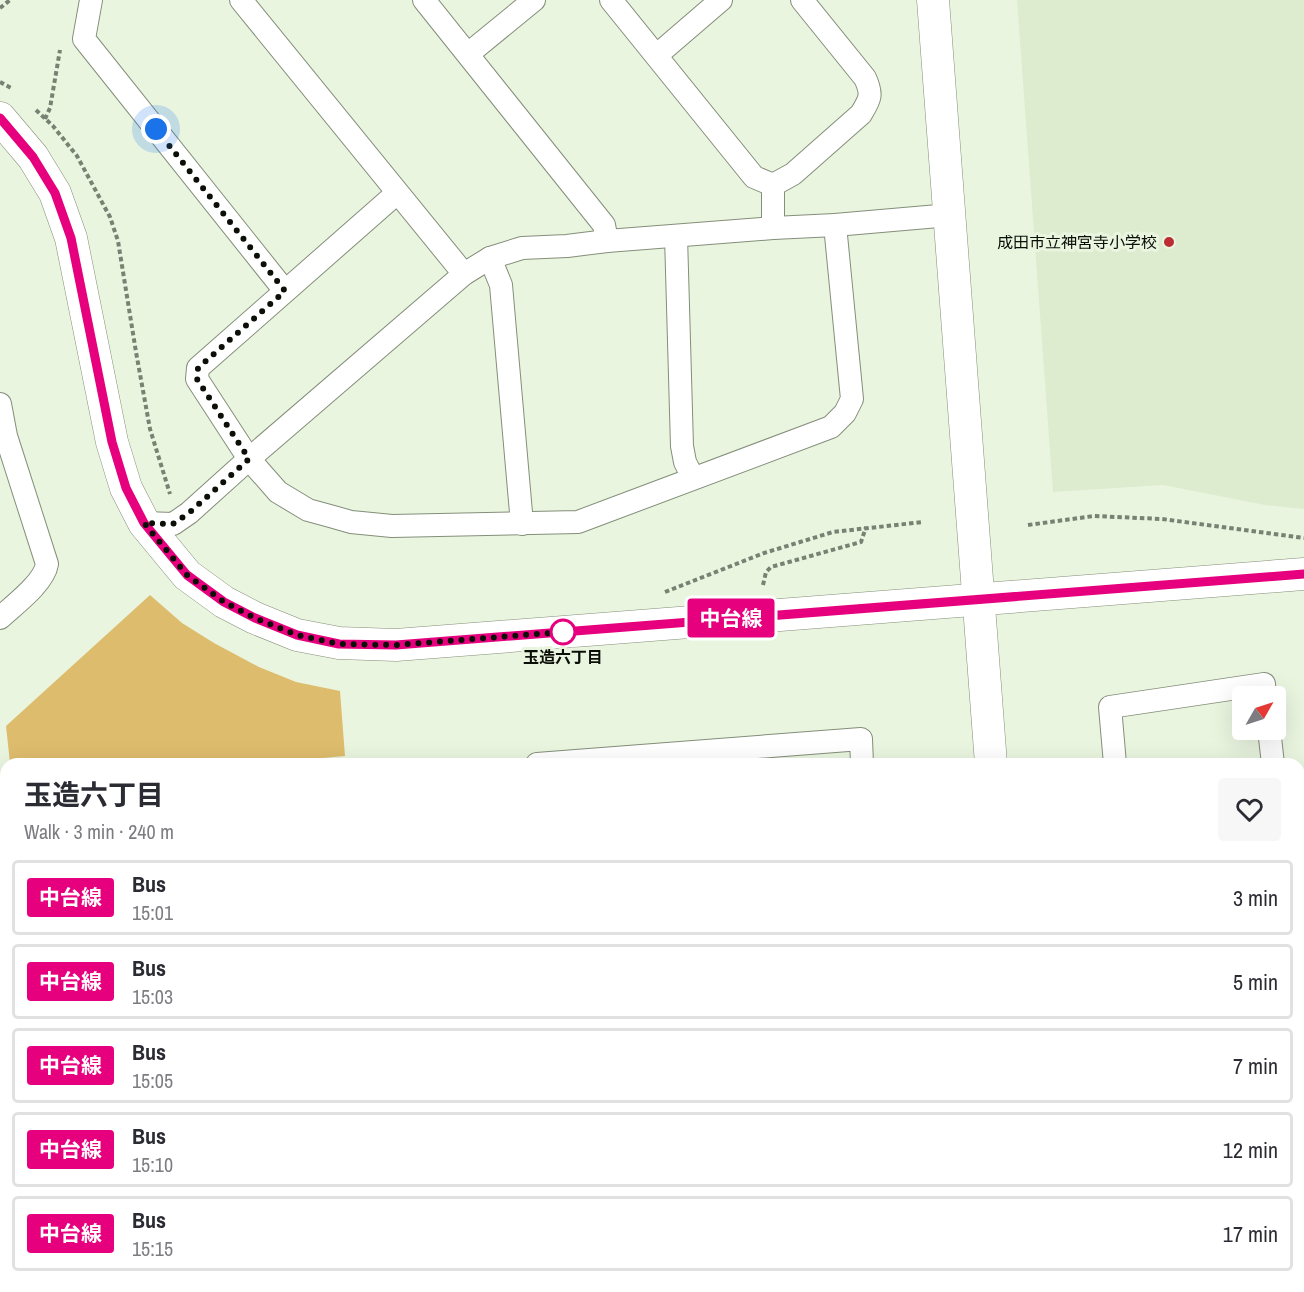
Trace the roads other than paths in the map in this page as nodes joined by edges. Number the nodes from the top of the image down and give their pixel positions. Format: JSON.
{"nodes":[{"id":1,"x":91,"y":0,"type":"edge"},
{"id":2,"x":424,"y":0,"type":"edge"},
{"id":3,"x":534,"y":0,"type":"edge"},
{"id":4,"x":611,"y":0,"type":"edge"},
{"id":5,"x":721,"y":0,"type":"edge"},
{"id":6,"x":802,"y":0,"type":"edge"},
{"id":7,"x":933,"y":0,"type":"edge"},
{"id":8,"x":253,"y":4,"type":"edge"},
{"id":9,"x":468,"y":54,"type":"junction"},
{"id":10,"x":657,"y":55,"type":"junction"},
{"id":11,"x":0,"y":118,"type":"edge"},
{"id":12,"x":773,"y":185,"type":"junction"},
{"id":13,"x":397,"y":193,"type":"junction"},
{"id":14,"x":950,"y":214,"type":"junction"},
{"id":15,"x":835,"y":225,"type":"junction"},
{"id":16,"x":773,"y":228,"type":"junction"},
{"id":17,"x":676,"y":236,"type":"junction"},
{"id":18,"x":607,"y":241,"type":"junction"},
{"id":19,"x":490,"y":258,"type":"junction"},
{"id":20,"x":464,"y":274,"type":"junction"},
{"id":21,"x":285,"y":291,"type":"junction"},
{"id":22,"x":0,"y":404,"type":"edge"},
{"id":23,"x":249,"y":459,"type":"junction"},
{"id":24,"x":693,"y":478,"type":"junction"},
{"id":25,"x":144,"y":523,"type":"junction"},
{"id":26,"x":522,"y":524,"type":"junction"},
{"id":27,"x":1304,"y":574,"type":"edge"},
{"id":28,"x":978,"y":599,"type":"junction"},
{"id":29,"x":0,"y":618,"type":"edge"},
{"id":30,"x":1251,"y":686,"type":"edge"},
{"id":31,"x":1264,"y":686,"type":"edge"},
{"id":32,"x":1232,"y":689,"type":"edge"},
{"id":33,"x":1270,"y":740,"type":"edge"},
{"id":34,"x":615,"y":758,"type":"edge"},
{"id":35,"x":862,"y":758,"type":"edge"},
{"id":36,"x":991,"y":758,"type":"edge"},
{"id":37,"x":1114,"y":758,"type":"edge"},
{"id":38,"x":1272,"y":758,"type":"edge"}],
"edges":[{"from":1,"to":21,"type":"street"},
{"from":2,"to":9,"type":"street"},
{"from":3,"to":9,"type":"street"},
{"from":4,"to":10,"type":"street"},
{"from":5,"to":10,"type":"street"},
{"from":6,"to":12,"type":"street"},
{"from":7,"to":14,"type":"street"},
{"from":8,"to":13,"type":"street"},
{"from":9,"to":18,"type":"street"},
{"from":10,"to":12,"type":"street"},
{"from":11,"to":25,"type":"street"},
{"from":12,"to":16,"type":"street"},
{"from":13,"to":20,"type":"street"},
{"from":13,"to":21,"type":"street"},
{"from":14,"to":15,"type":"street"},
{"from":14,"to":28,"type":"street"},
{"from":15,"to":16,"type":"street"},
{"from":15,"to":24,"type":"street"},
{"from":16,"to":17,"type":"street"},
{"from":17,"to":18,"type":"street"},
{"from":17,"to":24,"type":"street"},
{"from":18,"to":19,"type":"street"},
{"from":19,"to":20,"type":"street"},
{"from":19,"to":26,"type":"street"},
{"from":20,"to":23,"type":"street"},
{"from":21,"to":23,"type":"street"},
{"from":22,"to":29,"type":"street"},
{"from":23,"to":25,"type":"street"},
{"from":23,"to":26,"type":"street"},
{"from":24,"to":26,"type":"street"},
{"from":25,"to":28,"type":"street"},
{"from":27,"to":28,"type":"street"},
{"from":28,"to":36,"type":"street"},
{"from":30,"to":31,"type":"street"},
{"from":32,"to":37,"type":"street"},
{"from":33,"to":38,"type":"street"},
{"from":34,"to":35,"type":"street"}]}
